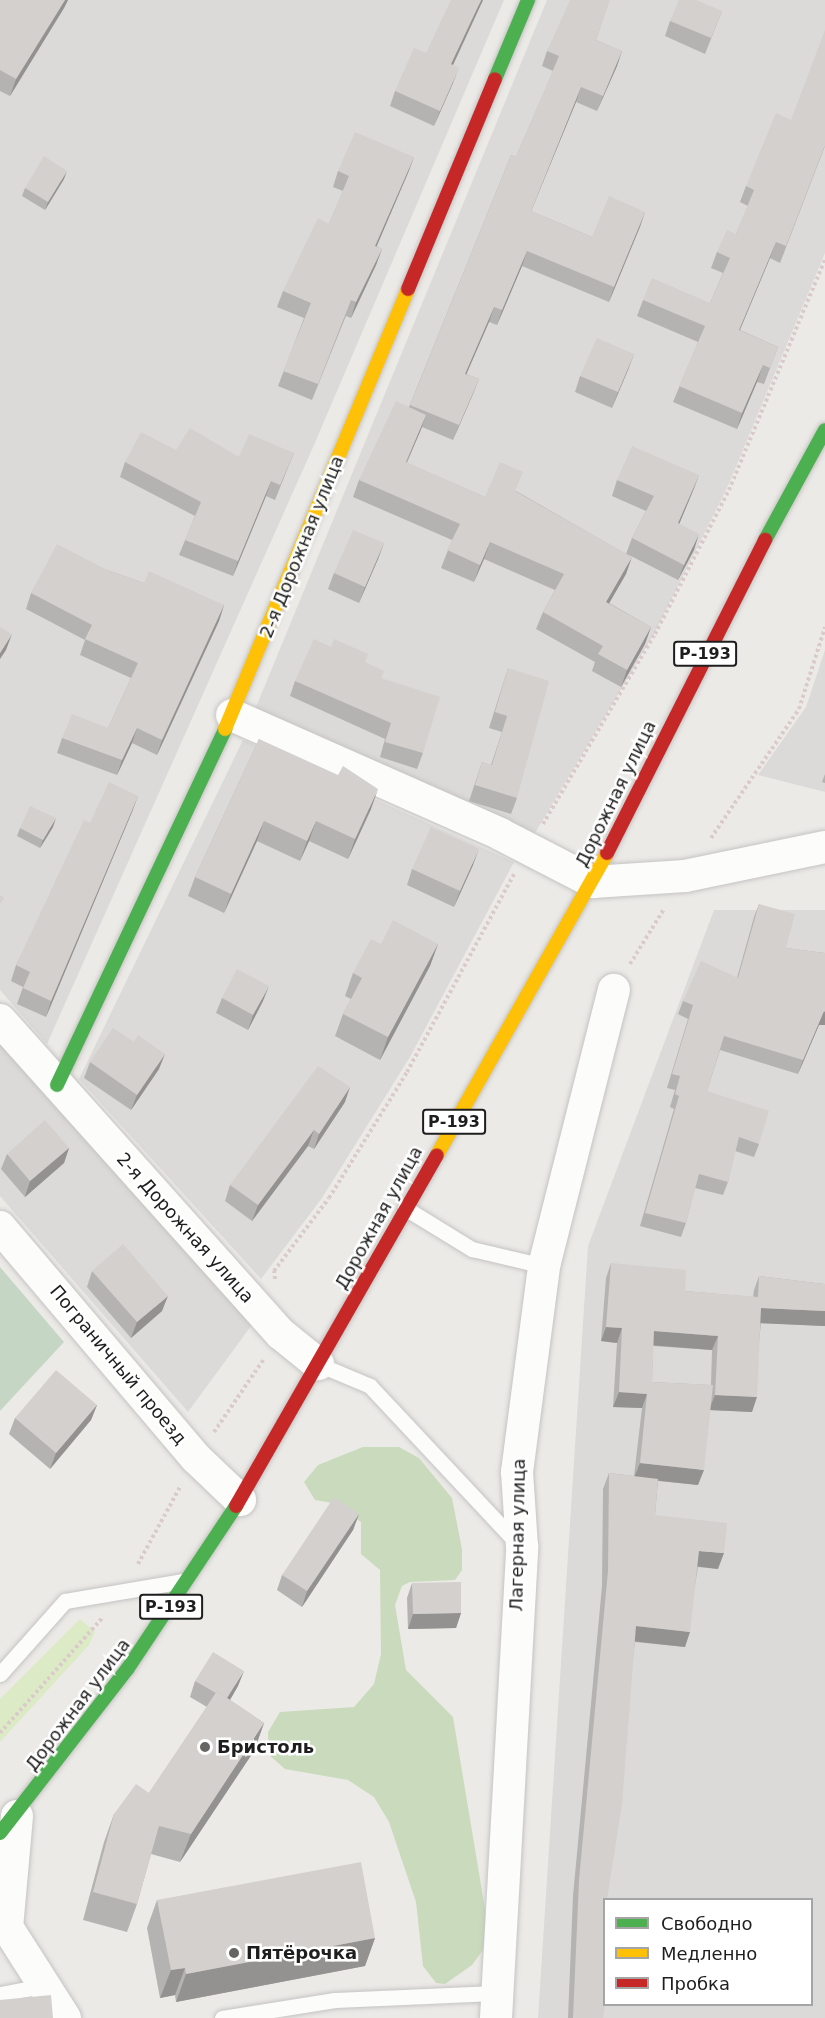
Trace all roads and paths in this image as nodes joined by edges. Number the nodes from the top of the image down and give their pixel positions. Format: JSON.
{"nodes":[{"id":1,"x":528,"y":0,"type":"edge"},
{"id":2,"x":825,"y":259,"type":"edge"},
{"id":3,"x":825,"y":430,"type":"edge"},
{"id":4,"x":825,"y":627,"type":"edge"},
{"id":5,"x":232,"y":715,"type":"junction"},
{"id":6,"x":825,"y":847,"type":"edge"},
{"id":7,"x":528,"y":849,"type":"junction"},
{"id":8,"x":685,"y":876,"type":"junction"},
{"id":9,"x":592,"y":882,"type":"junction"},
{"id":10,"x":614,"y":990,"type":"joint"},
{"id":11,"x":0,"y":1020,"type":"edge"},
{"id":12,"x":57,"y":1085,"type":"junction"},
{"id":13,"x":405,"y":1208,"type":"junction"},
{"id":14,"x":0,"y":1227,"type":"edge"},
{"id":15,"x":544,"y":1266,"type":"junction"},
{"id":16,"x":281,"y":1334,"type":"junction"},
{"id":17,"x":318,"y":1365,"type":"junction"},
{"id":18,"x":196,"y":1458,"type":"junction"},
{"id":19,"x":240,"y":1500,"type":"junction"},
{"id":20,"x":522,"y":1547,"type":"junction"},
{"id":21,"x":189,"y":1581,"type":"junction"},
{"id":22,"x":125,"y":1587,"type":"junction"},
{"id":23,"x":0,"y":1674,"type":"edge"},
{"id":24,"x":0,"y":1733,"type":"edge"},
{"id":25,"x":8,"y":1825,"type":"edge"},
{"id":26,"x":48,"y":1985,"type":"junction"},
{"id":27,"x":0,"y":1994,"type":"edge"},
{"id":28,"x":495,"y":2006,"type":"edge"},
{"id":29,"x":297,"y":2012,"type":"edge"},
{"id":30,"x":65,"y":2018,"type":"edge"},
{"id":31,"x":222,"y":2018,"type":"edge"}],
"edges":[{"from":1,"to":5,"type":"main road","name":"2-я Дорожная улица"},
{"from":2,"to":7,"type":"path"},
{"from":3,"to":9,"type":"main road","name":"Дорожная улица","number":"Р-193"},
{"from":4,"to":8,"type":"path"},
{"from":5,"to":7,"type":"street"},
{"from":5,"to":12,"type":"main road","name":"2-я Дорожная улица"},
{"from":6,"to":8,"type":"street"},
{"from":7,"to":9,"type":"street"},
{"from":7,"to":16,"type":"path"},
{"from":8,"to":9,"type":"street"},
{"from":8,"to":10,"type":"path"},
{"from":9,"to":13,"type":"main road","name":"Дорожная улица","number":"Р-193"},
{"from":10,"to":15,"type":"street","name":"Лагерная улица"},
{"from":11,"to":12,"type":"street","name":"2-я Дорожная улица"},
{"from":12,"to":16,"type":"street","name":"2-я Дорожная улица"},
{"from":13,"to":15,"type":"lane"},
{"from":13,"to":17,"type":"main road","name":"Дорожная улица","number":"Р-193"},
{"from":14,"to":18,"type":"street","name":"Пограничный проезд"},
{"from":15,"to":20,"type":"street","name":"Лагерная улица"},
{"from":16,"to":17,"type":"street","name":"2-я Дорожная улица"},
{"from":16,"to":18,"type":"path"},
{"from":17,"to":19,"type":"main road","name":"Дорожная улица","number":"Р-193"},
{"from":17,"to":20,"type":"lane"},
{"from":18,"to":19,"type":"street","name":"Пограничный проезд"},
{"from":18,"to":22,"type":"path"},
{"from":19,"to":21,"type":"main road","name":"Дорожная улица","number":"Р-193"},
{"from":20,"to":28,"type":"street","name":"Лагерная улица"},
{"from":21,"to":22,"type":"lane"},
{"from":21,"to":25,"type":"main road","name":"Дорожная улица","number":"Р-193"},
{"from":22,"to":23,"type":"lane"},
{"from":22,"to":24,"type":"path"},
{"from":25,"to":26,"type":"street"},
{"from":26,"to":27,"type":"lane"},
{"from":26,"to":30,"type":"street"},
{"from":28,"to":29,"type":"lane"},
{"from":29,"to":31,"type":"lane"}]}
